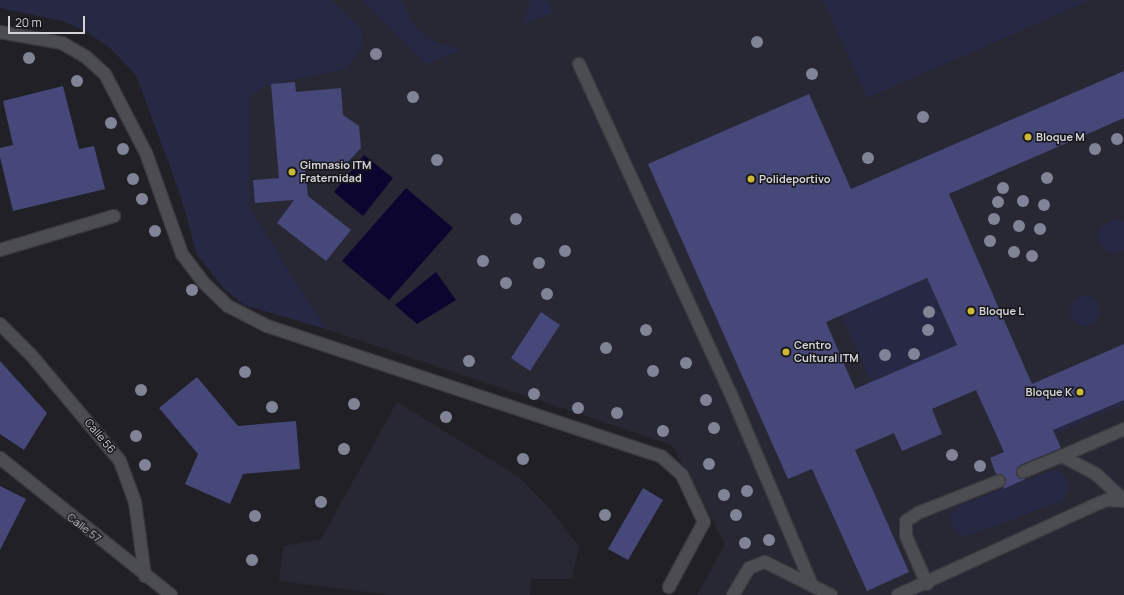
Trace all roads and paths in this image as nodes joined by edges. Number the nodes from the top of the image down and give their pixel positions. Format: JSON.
{"nodes":[{"id":1,"x":0,"y":32,"type":"edge"},
{"id":2,"x":579,"y":64,"type":"dead end"},
{"id":3,"x":114,"y":216,"type":"dead end"},
{"id":4,"x":0,"y":250,"type":"edge"},
{"id":5,"x":0,"y":324,"type":"edge"},
{"id":6,"x":1124,"y":429,"type":"edge"},
{"id":7,"x":1062,"y":456,"type":"junction"},
{"id":8,"x":0,"y":458,"type":"edge"},
{"id":9,"x":1023,"y":472,"type":"dead end"},
{"id":10,"x":999,"y":481,"type":"dead end"},
{"id":11,"x":1124,"y":501,"type":"edge"},
{"id":12,"x":145,"y":576,"type":"junction"},
{"id":13,"x":927,"y":584,"type":"junction"},
{"id":14,"x":669,"y":587,"type":"dead end"},
{"id":15,"x":808,"y":590,"type":"edge"},
{"id":16,"x":172,"y":595,"type":"edge"},
{"id":17,"x":733,"y":595,"type":"edge"},
{"id":18,"x":831,"y":595,"type":"edge"},
{"id":19,"x":898,"y":595,"type":"edge"}],
"edges":[{"from":1,"to":14,"type":"street"},
{"from":2,"to":15,"type":"street"},
{"from":3,"to":4,"type":"street"},
{"from":5,"to":12,"type":"street","name":"Calle 56"},
{"from":6,"to":7,"type":"street"},
{"from":7,"to":9,"type":"street"},
{"from":7,"to":11,"type":"street"},
{"from":8,"to":12,"type":"street","name":"Calle 57"},
{"from":10,"to":13,"type":"street"},
{"from":11,"to":13,"type":"street"},
{"from":12,"to":16,"type":"street","name":"Calle 57"},
{"from":13,"to":19,"type":"street"},
{"from":15,"to":17,"type":"street"},
{"from":15,"to":18,"type":"street"}]}
